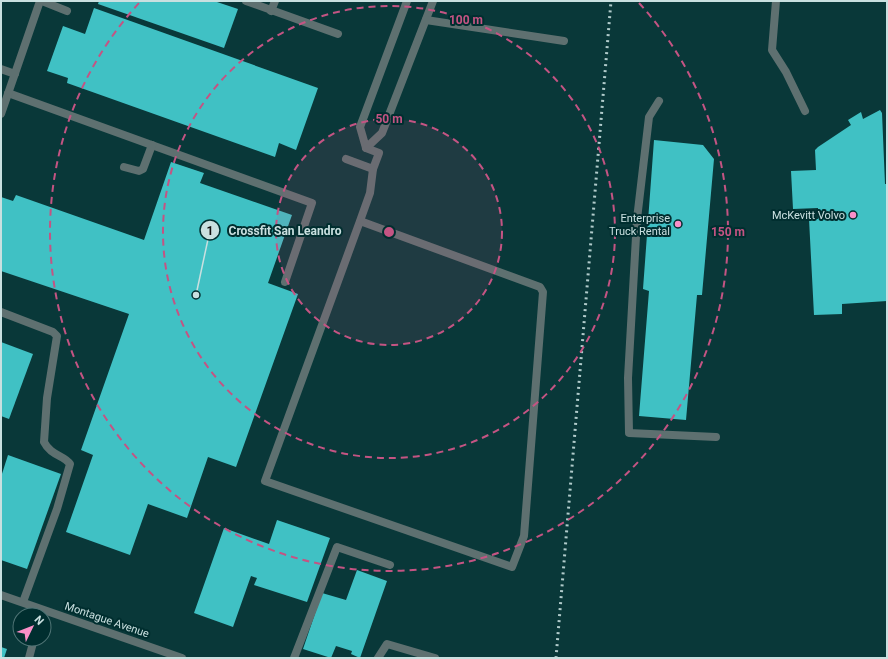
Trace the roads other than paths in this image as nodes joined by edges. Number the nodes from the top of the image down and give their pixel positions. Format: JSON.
{"nodes":[{"id":1,"x":41,"y":1,"type":"edge"},
{"id":2,"x":246,"y":1,"type":"edge"},
{"id":3,"x":274,"y":1,"type":"edge"},
{"id":4,"x":407,"y":1,"type":"edge"},
{"id":5,"x":433,"y":1,"type":"edge"},
{"id":6,"x":776,"y":1,"type":"edge"},
{"id":7,"x":67,"y":11,"type":"dead end"},
{"id":8,"x":271,"y":11,"type":"junction"},
{"id":9,"x":426,"y":20,"type":"junction"},
{"id":10,"x":338,"y":34,"type":"dead end"},
{"id":11,"x":564,"y":42,"type":"dead end"},
{"id":12,"x":1,"y":69,"type":"edge"},
{"id":13,"x":15,"y":74,"type":"junction"},
{"id":14,"x":8,"y":93,"type":"junction"},
{"id":15,"x":659,"y":102,"type":"dead end"},
{"id":16,"x":805,"y":112,"type":"dead end"},
{"id":17,"x":1,"y":114,"type":"edge"},
{"id":18,"x":152,"y":145,"type":"junction"},
{"id":19,"x":366,"y":148,"type":"junction"},
{"id":20,"x":346,"y":159,"type":"dead end"},
{"id":21,"x":124,"y":167,"type":"dead end"},
{"id":22,"x":373,"y":169,"type":"junction"},
{"id":23,"x":360,"y":221,"type":"junction"},
{"id":24,"x":285,"y":282,"type":"dead end"},
{"id":25,"x":1,"y":312,"type":"edge"},
{"id":26,"x":716,"y":436,"type":"dead end"},
{"id":27,"x":390,"y":565,"type":"dead end"},
{"id":28,"x":1,"y":595,"type":"edge"},
{"id":29,"x":23,"y":602,"type":"junction"},
{"id":30,"x":32,"y":607,"type":"edge"},
{"id":31,"x":52,"y":615,"type":"edge"},
{"id":32,"x":32,"y":647,"type":"edge"},
{"id":33,"x":29,"y":658,"type":"edge"},
{"id":34,"x":182,"y":658,"type":"edge"},
{"id":35,"x":294,"y":658,"type":"edge"},
{"id":36,"x":378,"y":658,"type":"edge"},
{"id":37,"x":435,"y":658,"type":"edge"}],
"edges":[{"from":1,"to":7,"type":"street"},
{"from":1,"to":13,"type":"street"},
{"from":2,"to":8,"type":"street"},
{"from":3,"to":8,"type":"street"},
{"from":4,"to":19,"type":"street"},
{"from":5,"to":9,"type":"street"},
{"from":6,"to":16,"type":"street"},
{"from":8,"to":10,"type":"street"},
{"from":9,"to":11,"type":"street"},
{"from":9,"to":19,"type":"street"},
{"from":12,"to":13,"type":"street"},
{"from":13,"to":14,"type":"street"},
{"from":14,"to":17,"type":"street"},
{"from":14,"to":18,"type":"street"},
{"from":15,"to":26,"type":"street"},
{"from":18,"to":21,"type":"street"},
{"from":18,"to":24,"type":"street"},
{"from":19,"to":22,"type":"street"},
{"from":20,"to":22,"type":"street"},
{"from":22,"to":23,"type":"street"},
{"from":23,"to":23,"type":"street"},
{"from":25,"to":29,"type":"street"},
{"from":27,"to":35,"type":"street"},
{"from":28,"to":29,"type":"street","name":"Montague Avenue"},
{"from":29,"to":30,"type":"street","name":"Montague Avenue"},
{"from":31,"to":34,"type":"street","name":"Montague Avenue"},
{"from":32,"to":33,"type":"street"},
{"from":36,"to":37,"type":"street"}]}
